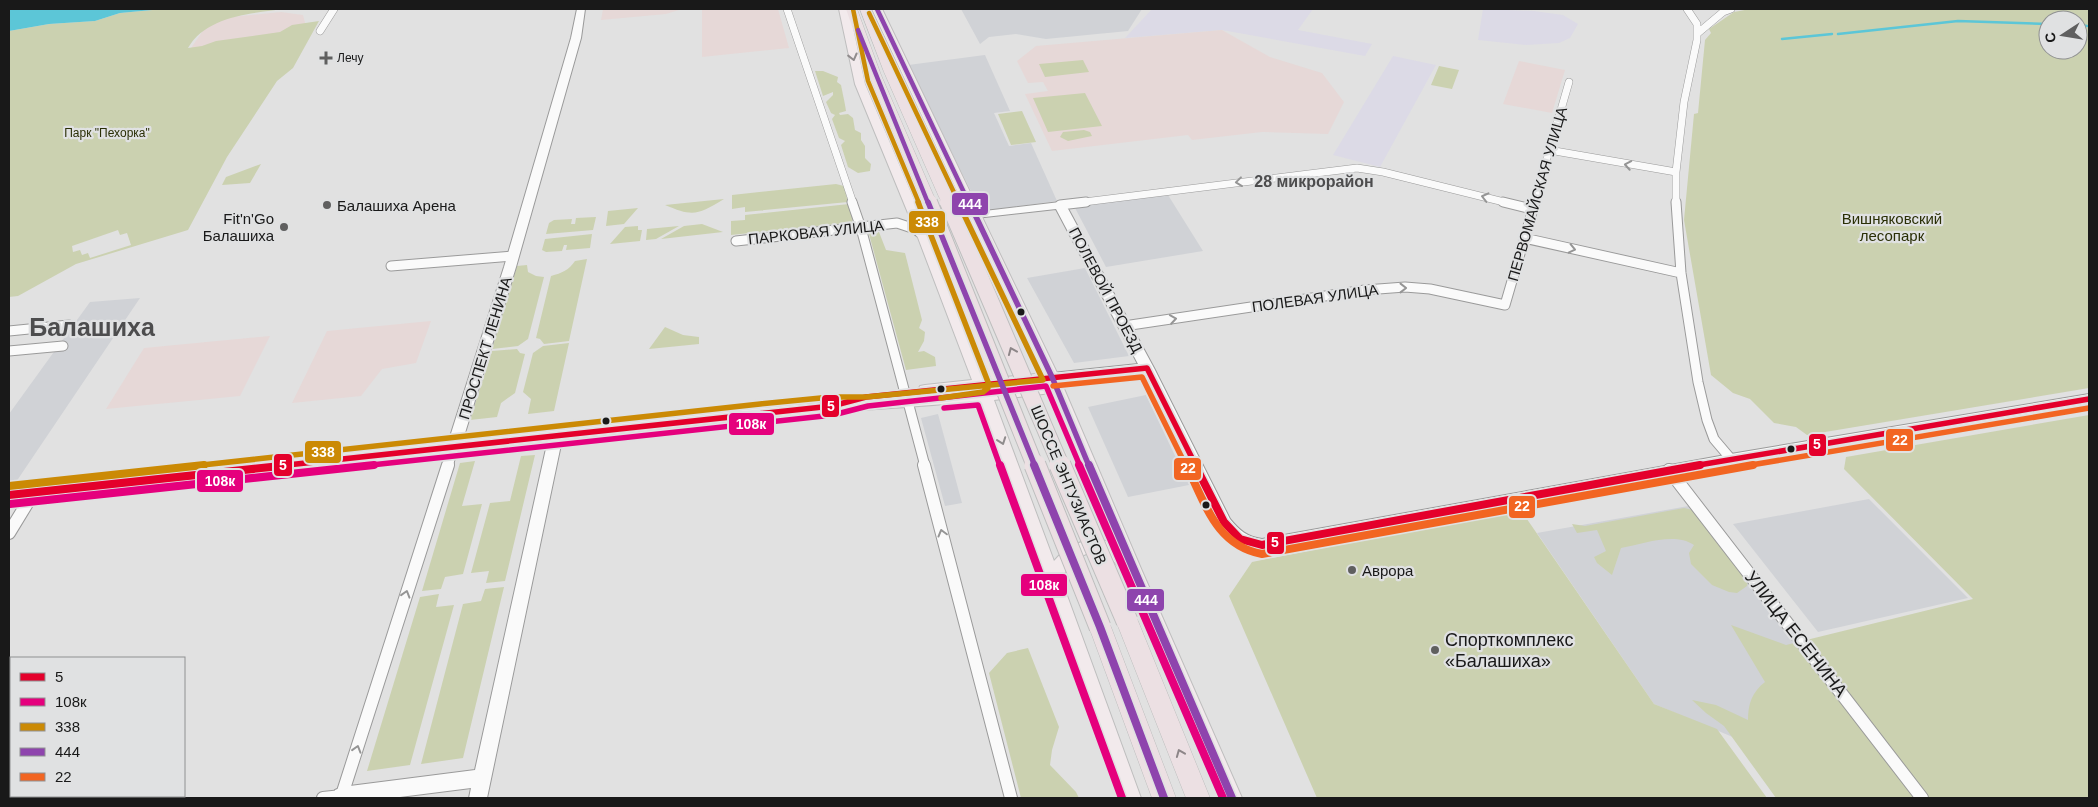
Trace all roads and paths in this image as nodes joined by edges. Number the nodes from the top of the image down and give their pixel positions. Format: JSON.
{"nodes":[{"id":1,"x":334,"y":9,"type":"edge"},
{"id":2,"x":581,"y":9,"type":"edge"},
{"id":3,"x":787,"y":9,"type":"edge"},
{"id":4,"x":844,"y":9,"type":"edge"},
{"id":5,"x":851,"y":9,"type":"edge"},
{"id":6,"x":865,"y":9,"type":"edge"},
{"id":7,"x":877,"y":9,"type":"edge"},
{"id":8,"x":1687,"y":9,"type":"edge"},
{"id":9,"x":1731,"y":9,"type":"edge"},
{"id":10,"x":320,"y":31,"type":"dead end"},
{"id":11,"x":1698,"y":33,"type":"junction"},
{"id":12,"x":1569,"y":82,"type":"dead end"},
{"id":13,"x":1549,"y":150,"type":"junction"},
{"id":14,"x":1676,"y":172,"type":"junction"},
{"id":15,"x":1060,"y":205,"type":"junction"},
{"id":16,"x":911,"y":206,"type":"junction"},
{"id":17,"x":1532,"y":209,"type":"junction"},
{"id":18,"x":976,"y":215,"type":"junction"},
{"id":19,"x":897,"y":223,"type":"junction"},
{"id":20,"x":861,"y":228,"type":"junction"},
{"id":21,"x":923,"y":235,"type":"junction"},
{"id":22,"x":1524,"y":238,"type":"junction"},
{"id":23,"x":736,"y":241,"type":"dead end"},
{"id":24,"x":513,"y":256,"type":"junction"},
{"id":25,"x":391,"y":266,"type":"dead end"},
{"id":26,"x":1681,"y":273,"type":"junction"},
{"id":27,"x":1005,"y":279,"type":"junction"},
{"id":28,"x":942,"y":284,"type":"junction"},
{"id":29,"x":1505,"y":305,"type":"joint"},
{"id":30,"x":69,"y":325,"type":"dead end"},
{"id":31,"x":1124,"y":326,"type":"junction"},
{"id":32,"x":9,"y":330,"type":"edge"},
{"id":33,"x":63,"y":346,"type":"dead end"},
{"id":34,"x":9,"y":351,"type":"edge"},
{"id":35,"x":1149,"y":371,"type":"junction"},
{"id":36,"x":1054,"y":382,"type":"junction"},
{"id":37,"x":982,"y":390,"type":"junction"},
{"id":38,"x":906,"y":398,"type":"junction"},
{"id":39,"x":2089,"y":399,"type":"edge"},
{"id":40,"x":556,"y":435,"type":"junction"},
{"id":41,"x":454,"y":446,"type":"junction"},
{"id":42,"x":1731,"y":459,"type":"junction"},
{"id":43,"x":1668,"y":470,"type":"junction"},
{"id":44,"x":34,"y":492,"type":"junction"},
{"id":45,"x":9,"y":495,"type":"edge"},
{"id":46,"x":9,"y":533,"type":"edge"},
{"id":47,"x":1133,"y":571,"type":"junction"},
{"id":48,"x":1051,"y":580,"type":"junction"},
{"id":49,"x":482,"y":778,"type":"junction"},
{"id":50,"x":342,"y":797,"type":"edge"},
{"id":51,"x":322,"y":798,"type":"edge"},
{"id":52,"x":478,"y":798,"type":"edge"},
{"id":53,"x":1011,"y":798,"type":"edge"},
{"id":54,"x":1131,"y":798,"type":"edge"},
{"id":55,"x":1164,"y":798,"type":"edge"},
{"id":56,"x":1198,"y":798,"type":"edge"},
{"id":57,"x":1232,"y":798,"type":"edge"},
{"id":58,"x":1922,"y":798,"type":"edge"}],
"edges":[{"from":1,"to":10,"type":"street"},
{"from":2,"to":24,"type":"main road","name":"ПРОСПЕКТ ЛЕНИНА"},
{"from":3,"to":20,"type":"street"},
{"from":4,"to":16,"type":"main road","one_way":true},
{"from":5,"to":55,"type":"highway","name":"ШОССЕ ЭНТУЗИАСТОВ","bridge":true},
{"from":56,"to":6,"type":"highway","name":"ШОССЕ ЭНТУЗИАСТОВ","one_way":true,"bridge":true},
{"from":7,"to":18,"type":"main road"},
{"from":8,"to":11,"type":"street"},
{"from":9,"to":11,"type":"street"},
{"from":11,"to":14,"type":"street"},
{"from":12,"to":13,"type":"street","name":"ПЕРВОМАЙСКАЯ УЛИЦА"},
{"from":14,"to":13,"type":"street","one_way":true},
{"from":13,"to":17,"type":"street","name":"ПЕРВОМАЙСКАЯ УЛИЦА"},
{"from":14,"to":26,"type":"street"},
{"from":17,"to":15,"type":"street","one_way":true},
{"from":15,"to":18,"type":"main road"},
{"from":15,"to":31,"type":"main road","name":"ПОЛЕВОЙ ПРОЕЗД"},
{"from":16,"to":19,"type":"street","name":"ПАРКОВАЯ УЛИЦА"},
{"from":16,"to":21,"type":"main road"},
{"from":17,"to":22,"type":"street","name":"ПЕРВОМАЙСКАЯ УЛИЦА"},
{"from":18,"to":27,"type":"main road"},
{"from":19,"to":20,"type":"street","name":"ПАРКОВАЯ УЛИЦА"},
{"from":19,"to":21,"type":"street","name":"ПАРКОВАЯ УЛИЦА"},
{"from":20,"to":23,"type":"street","name":"ПАРКОВАЯ УЛИЦА"},
{"from":20,"to":38,"type":"street"},
{"from":21,"to":28,"type":"main road"},
{"from":22,"to":26,"type":"street","one_way":true},
{"from":22,"to":29,"type":"street","name":"ПЕРВОМАЙСКАЯ УЛИЦА"},
{"from":24,"to":25,"type":"street"},
{"from":24,"to":41,"type":"main road","name":"ПРОСПЕКТ ЛЕНИНА"},
{"from":26,"to":42,"type":"street"},
{"from":27,"to":28,"type":"main road"},
{"from":27,"to":36,"type":"main road"},
{"from":28,"to":37,"type":"main road"},
{"from":31,"to":29,"type":"street","name":"ПОЛЕВАЯ УЛИЦА","one_way":true},
{"from":30,"to":32,"type":"street"},
{"from":31,"to":35,"type":"main road","name":"ПОЛЕВОЙ ПРОЕЗД"},
{"from":33,"to":34,"type":"street"},
{"from":35,"to":36,"type":"main road"},
{"from":35,"to":43,"type":"main road","name":"ПОЛЕВОЙ ПРОЕЗД"},
{"from":36,"to":37,"type":"main road"},
{"from":36,"to":47,"type":"main road"},
{"from":37,"to":38,"type":"main road"},
{"from":37,"to":48,"type":"main road","one_way":true},
{"from":38,"to":40,"type":"main road"},
{"from":53,"to":38,"type":"street","one_way":true},
{"from":39,"to":42,"type":"main road"},
{"from":40,"to":41,"type":"main road"},
{"from":40,"to":49,"type":"main road"},
{"from":41,"to":44,"type":"main road"},
{"from":50,"to":41,"type":"street","name":"ПРОСПЕКТ ЛЕНИНА","one_way":true},
{"from":42,"to":43,"type":"main road"},
{"from":43,"to":58,"type":"street","name":"УЛИЦА ЕСЕНИНА"},
{"from":44,"to":45,"type":"main road"},
{"from":44,"to":46,"type":"street"},
{"from":47,"to":48,"type":"main road"},
{"from":47,"to":57,"type":"main road"},
{"from":48,"to":54,"type":"main road"},
{"from":49,"to":50,"type":"main road"},
{"from":49,"to":52,"type":"main road"},
{"from":50,"to":51,"type":"street"}]}
